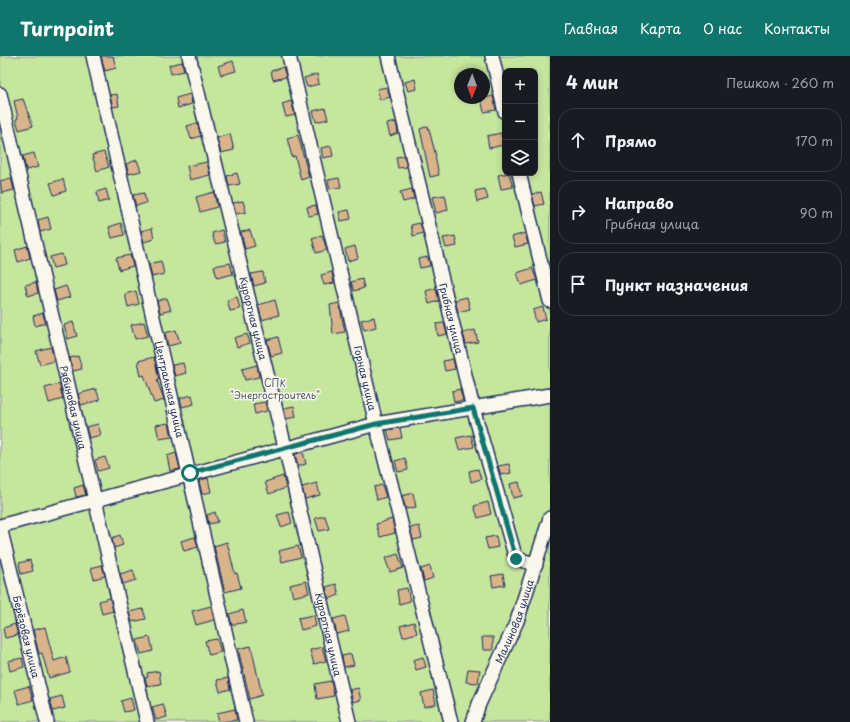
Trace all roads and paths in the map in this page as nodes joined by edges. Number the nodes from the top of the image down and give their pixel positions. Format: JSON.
{"nodes":[{"id":1,"x":93,"y":56,"type":"edge"},
{"id":2,"x":189,"y":56,"type":"edge"},
{"id":3,"x":289,"y":56,"type":"edge"},
{"id":4,"x":388,"y":56,"type":"edge"},
{"id":5,"x":492,"y":56,"type":"edge"},
{"id":6,"x":0,"y":94,"type":"edge"},
{"id":7,"x":503,"y":104,"type":"edge"},
{"id":8,"x":521,"y":176,"type":"edge"},
{"id":9,"x":550,"y":301,"type":"edge"},
{"id":10,"x":550,"y":395,"type":"edge"},
{"id":11,"x":473,"y":408,"type":"junction"},
{"id":12,"x":376,"y":424,"type":"junction"},
{"id":13,"x":285,"y":447,"type":"junction"},
{"id":14,"x":190,"y":473,"type":"junction"},
{"id":15,"x":94,"y":500,"type":"junction"},
{"id":16,"x":550,"y":518,"type":"edge"},
{"id":17,"x":0,"y":526,"type":"edge"},
{"id":18,"x":536,"y":564,"type":"junction"},
{"id":19,"x":47,"y":722,"type":"edge"},
{"id":20,"x":147,"y":722,"type":"edge"},
{"id":21,"x":246,"y":722,"type":"edge"},
{"id":22,"x":349,"y":722,"type":"edge"},
{"id":23,"x":452,"y":722,"type":"edge"},
{"id":24,"x":473,"y":722,"type":"edge"}],
"edges":[{"from":1,"to":14,"type":"street","name":"Центральная улица"},
{"from":2,"to":13,"type":"street","name":"Курортная улица"},
{"from":3,"to":12,"type":"street","name":"Горная улица"},
{"from":4,"to":11,"type":"street","name":"Грибная улица"},
{"from":5,"to":7,"type":"street"},
{"from":6,"to":15,"type":"street","name":"Рябиновая улица"},
{"from":8,"to":9,"type":"street"},
{"from":10,"to":11,"type":"street"},
{"from":11,"to":12,"type":"street"},
{"from":11,"to":18,"type":"street","name":"Грибная улица"},
{"from":12,"to":13,"type":"street"},
{"from":12,"to":23,"type":"street","name":"Горная улица"},
{"from":13,"to":14,"type":"street"},
{"from":13,"to":22,"type":"street","name":"Курортная улица"},
{"from":14,"to":15,"type":"street"},
{"from":14,"to":21,"type":"street","name":"Центральная улица"},
{"from":15,"to":17,"type":"street"},
{"from":15,"to":20,"type":"street","name":"Рябиновая улица"},
{"from":16,"to":18,"type":"street","name":"Малиновая улица"},
{"from":17,"to":19,"type":"street","name":"Берёзовая улица"},
{"from":18,"to":24,"type":"street","name":"Малиновая улица"}]}
